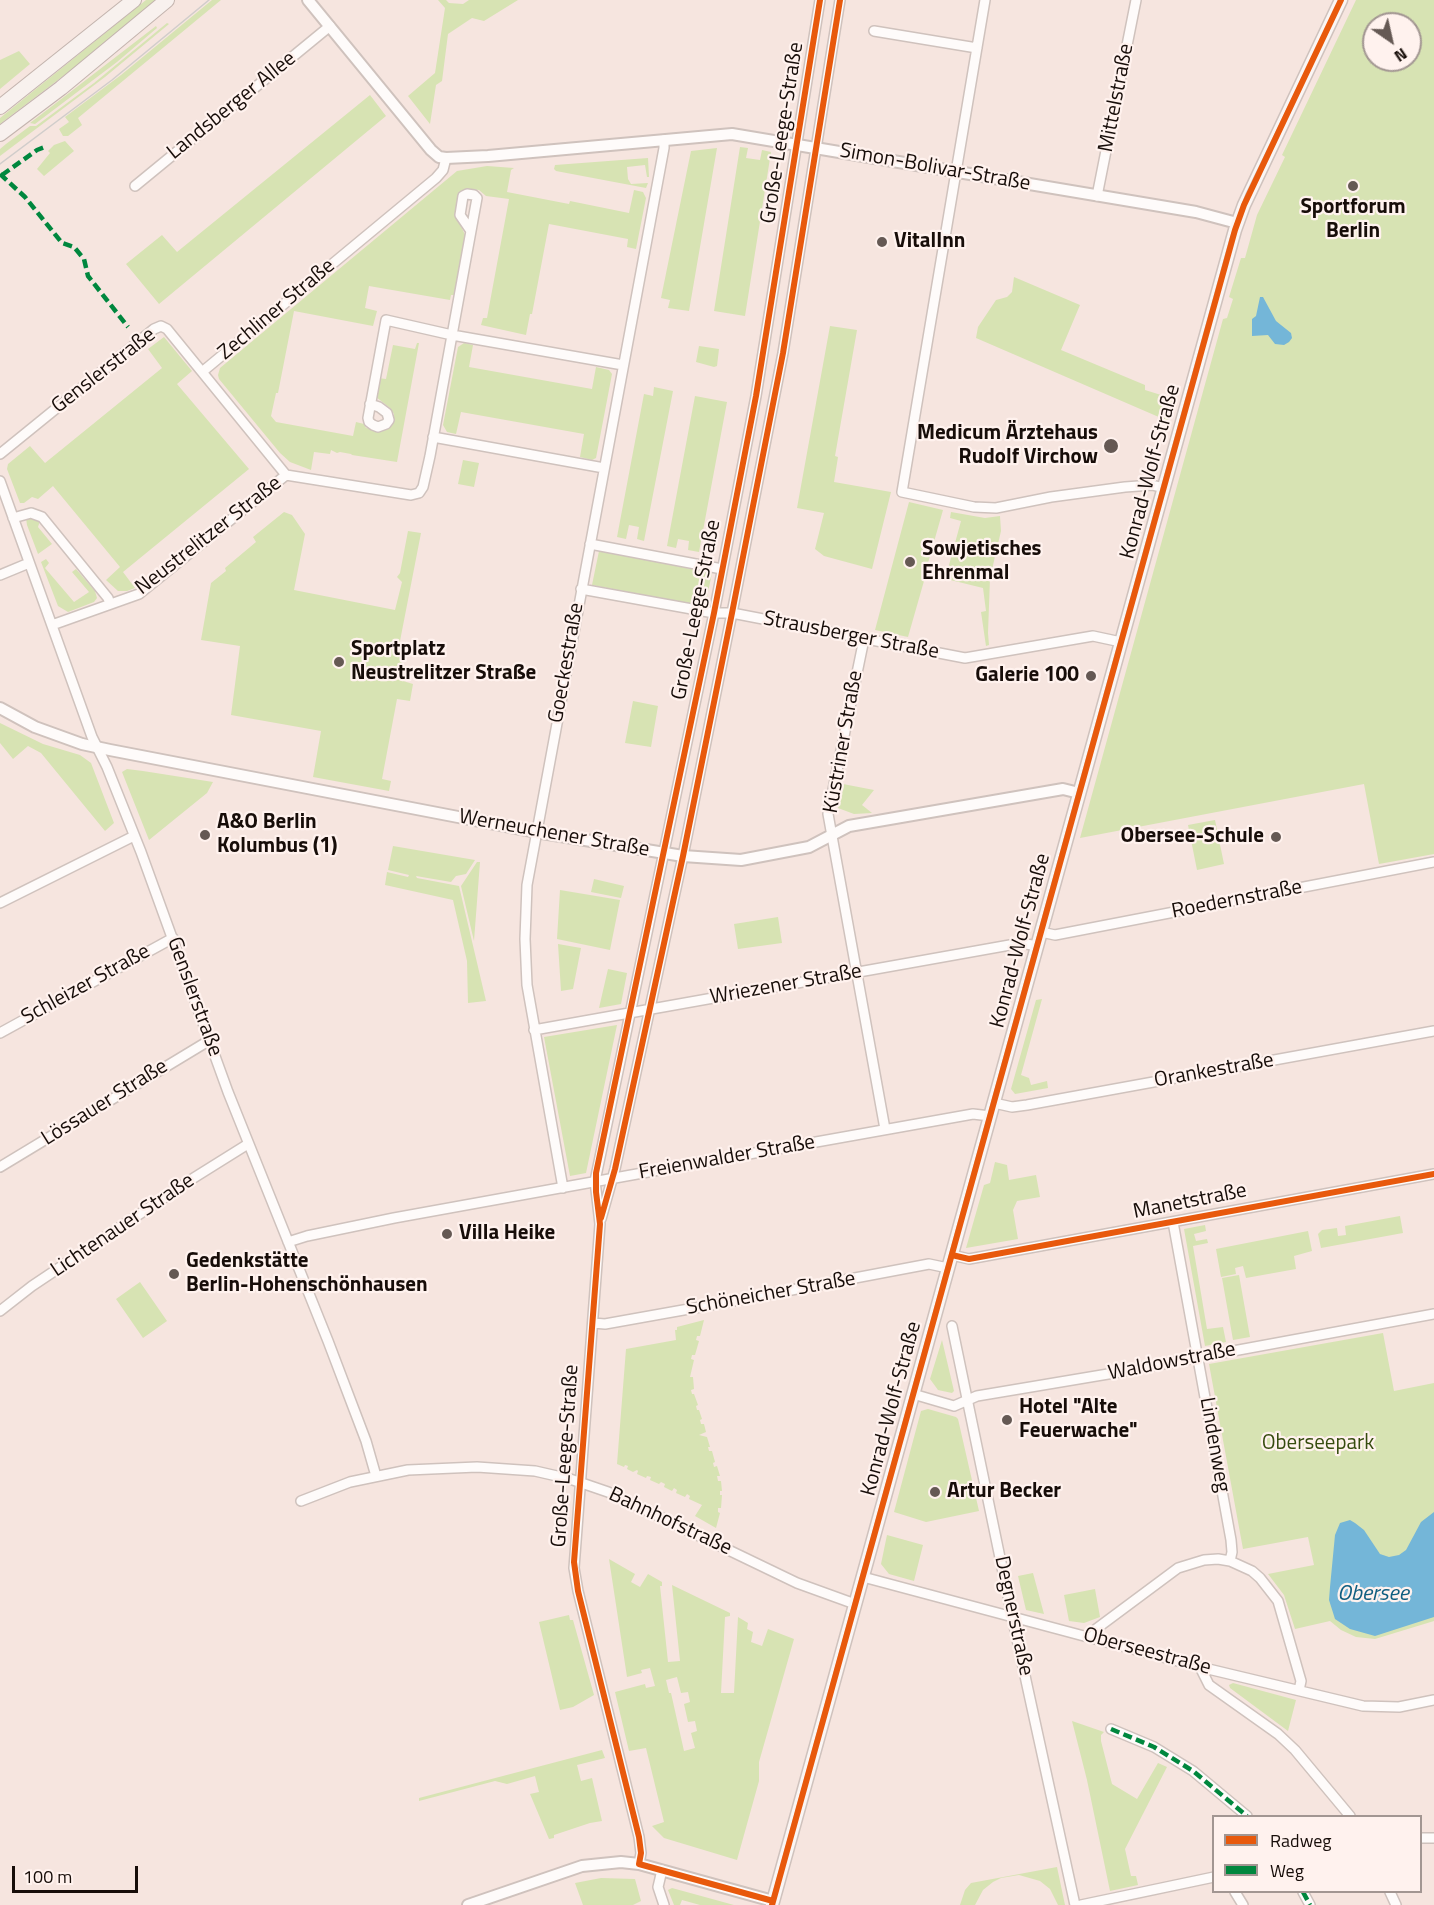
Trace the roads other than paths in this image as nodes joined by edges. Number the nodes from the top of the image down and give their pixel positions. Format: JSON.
{"nodes":[{"id":1,"x":134,"y":0,"type":"edge"},
{"id":2,"x":167,"y":0,"type":"edge"},
{"id":3,"x":309,"y":0,"type":"edge"},
{"id":4,"x":820,"y":0,"type":"edge"},
{"id":5,"x":840,"y":0,"type":"edge"},
{"id":6,"x":985,"y":0,"type":"edge"},
{"id":7,"x":1136,"y":0,"type":"edge"},
{"id":8,"x":1341,"y":0,"type":"edge"},
{"id":9,"x":330,"y":26,"type":"junction"},
{"id":10,"x":874,"y":31,"type":"dead end"},
{"id":11,"x":977,"y":48,"type":"junction"},
{"id":12,"x":0,"y":107,"type":"edge"},
{"id":13,"x":0,"y":134,"type":"edge"},
{"id":14,"x":664,"y":140,"type":"junction"},
{"id":15,"x":798,"y":144,"type":"junction"},
{"id":16,"x":818,"y":148,"type":"junction"},
{"id":17,"x":446,"y":158,"type":"junction"},
{"id":18,"x":956,"y":172,"type":"junction"},
{"id":19,"x":135,"y":186,"type":"dead end"},
{"id":20,"x":1097,"y":196,"type":"junction"},
{"id":21,"x":1237,"y":223,"type":"junction"},
{"id":22,"x":471,"y":231,"type":"dead end"},
{"id":23,"x":452,"y":334,"type":"junction"},
{"id":24,"x":765,"y":345,"type":"junction"},
{"id":25,"x":784,"y":348,"type":"junction"},
{"id":26,"x":623,"y":365,"type":"junction"},
{"id":27,"x":202,"y":372,"type":"junction"},
{"id":28,"x":370,"y":404,"type":"dead end"},
{"id":29,"x":433,"y":436,"type":"junction"},
{"id":30,"x":0,"y":454,"type":"edge"},
{"id":31,"x":604,"y":468,"type":"junction"},
{"id":32,"x":286,"y":475,"type":"junction"},
{"id":33,"x":0,"y":481,"type":"edge"},
{"id":34,"x":1164,"y":488,"type":"junction"},
{"id":35,"x":13,"y":518,"type":"junction"},
{"id":36,"x":590,"y":544,"type":"junction"},
{"id":37,"x":29,"y":563,"type":"junction"},
{"id":38,"x":722,"y":569,"type":"junction"},
{"id":39,"x":0,"y":574,"type":"edge"},
{"id":40,"x":581,"y":590,"type":"junction"},
{"id":41,"x":110,"y":604,"type":"junction"},
{"id":42,"x":714,"y":613,"type":"junction"},
{"id":43,"x":732,"y":613,"type":"junction"},
{"id":44,"x":52,"y":625,"type":"junction"},
{"id":45,"x":864,"y":639,"type":"junction"},
{"id":46,"x":1121,"y":642,"type":"junction"},
{"id":47,"x":0,"y":708,"type":"edge"},
{"id":48,"x":97,"y":747,"type":"junction"},
{"id":49,"x":1079,"y":793,"type":"junction"},
{"id":50,"x":536,"y":832,"type":"junction"},
{"id":51,"x":832,"y":834,"type":"junction"},
{"id":52,"x":135,"y":836,"type":"junction"},
{"id":53,"x":663,"y":854,"type":"junction"},
{"id":54,"x":683,"y":856,"type":"junction"},
{"id":55,"x":1434,"y":862,"type":"edge"},
{"id":56,"x":0,"y":903,"type":"edge"},
{"id":57,"x":1041,"y":932,"type":"junction"},
{"id":58,"x":173,"y":938,"type":"junction"},
{"id":59,"x":1037,"y":945,"type":"junction"},
{"id":60,"x":857,"y":972,"type":"junction"},
{"id":61,"x":649,"y":1010,"type":"junction"},
{"id":62,"x":630,"y":1013,"type":"junction"},
{"id":63,"x":534,"y":1030,"type":"junction"},
{"id":64,"x":1434,"y":1031,"type":"edge"},
{"id":65,"x":0,"y":1033,"type":"edge"},
{"id":66,"x":210,"y":1040,"type":"junction"},
{"id":67,"x":993,"y":1103,"type":"junction"},
{"id":68,"x":990,"y":1116,"type":"junction"},
{"id":69,"x":885,"y":1129,"type":"junction"},
{"id":70,"x":248,"y":1144,"type":"junction"},
{"id":71,"x":0,"y":1167,"type":"edge"},
{"id":72,"x":1434,"y":1174,"type":"edge"},
{"id":73,"x":613,"y":1178,"type":"junction"},
{"id":74,"x":595,"y":1181,"type":"junction"},
{"id":75,"x":564,"y":1188,"type":"junction"},
{"id":76,"x":1173,"y":1222,"type":"junction"},
{"id":77,"x":600,"y":1224,"type":"junction"},
{"id":78,"x":288,"y":1242,"type":"junction"},
{"id":79,"x":952,"y":1255,"type":"junction"},
{"id":80,"x":948,"y":1268,"type":"junction"},
{"id":81,"x":0,"y":1311,"type":"edge"},
{"id":82,"x":1434,"y":1314,"type":"edge"},
{"id":83,"x":593,"y":1323,"type":"junction"},
{"id":84,"x":952,"y":1326,"type":"dead end"},
{"id":85,"x":1199,"y":1356,"type":"junction"},
{"id":86,"x":913,"y":1394,"type":"junction"},
{"id":87,"x":967,"y":1400,"type":"junction"},
{"id":88,"x":376,"y":1476,"type":"junction"},
{"id":89,"x":580,"y":1483,"type":"junction"},
{"id":90,"x":302,"y":1501,"type":"dead end"},
{"id":91,"x":1230,"y":1562,"type":"junction"},
{"id":92,"x":863,"y":1577,"type":"junction"},
{"id":93,"x":855,"y":1604,"type":"junction"},
{"id":94,"x":1012,"y":1617,"type":"junction"},
{"id":95,"x":1093,"y":1638,"type":"junction"},
{"id":96,"x":1200,"y":1667,"type":"junction"},
{"id":97,"x":1299,"y":1690,"type":"junction"},
{"id":98,"x":1434,"y":1700,"type":"edge"},
{"id":99,"x":1111,"y":1729,"type":"dead end"},
{"id":100,"x":1246,"y":1815,"type":"edge"},
{"id":101,"x":1349,"y":1815,"type":"edge"},
{"id":102,"x":639,"y":1864,"type":"junction"},
{"id":103,"x":662,"y":1870,"type":"junction"},
{"id":104,"x":1212,"y":1877,"type":"edge"},
{"id":105,"x":773,"y":1903,"type":"edge"},
{"id":106,"x":468,"y":1905,"type":"edge"},
{"id":107,"x":664,"y":1905,"type":"edge"},
{"id":108,"x":1075,"y":1905,"type":"edge"},
{"id":109,"x":1081,"y":1905,"type":"edge"}],
"edges":[{"from":1,"to":12,"type":"main road"},
{"from":2,"to":13,"type":"main road"},
{"from":3,"to":9,"type":"street"},
{"from":4,"to":15,"type":"street","name":"Große-Leege-Straße"},
{"from":5,"to":16,"type":"street","name":"Große-Leege-Straße"},
{"from":6,"to":11,"type":"street"},
{"from":7,"to":20,"type":"street","name":"Mittelstraße"},
{"from":8,"to":21,"type":"main road","name":"Konrad-Wolf-Straße"},
{"from":9,"to":17,"type":"street"},
{"from":9,"to":19,"type":"street","name":"Landsberger Allee"},
{"from":10,"to":11,"type":"street"},
{"from":11,"to":18,"type":"street"},
{"from":14,"to":15,"type":"street","name":"Simon-Bolivar-Straße"},
{"from":14,"to":17,"type":"street","name":"Simon-Bolivar-Straße"},
{"from":14,"to":26,"type":"street","name":"Goeckestraße"},
{"from":15,"to":16,"type":"street","name":"Simon-Bolivar-Straße"},
{"from":15,"to":24,"type":"street","name":"Große-Leege-Straße"},
{"from":16,"to":18,"type":"street","name":"Simon-Bolivar-Straße"},
{"from":16,"to":25,"type":"street","name":"Große-Leege-Straße"},
{"from":17,"to":27,"type":"street","name":"Zechliner Straße"},
{"from":18,"to":20,"type":"street","name":"Simon-Bolivar-Straße"},
{"from":18,"to":34,"type":"street"},
{"from":20,"to":21,"type":"street","name":"Simon-Bolivar-Straße"},
{"from":21,"to":34,"type":"main road","name":"Konrad-Wolf-Straße"},
{"from":22,"to":23,"type":"street","name":"Neustrelitzer Straße"},
{"from":23,"to":26,"type":"street"},
{"from":23,"to":28,"type":"street"},
{"from":23,"to":29,"type":"street","name":"Neustrelitzer Straße"},
{"from":24,"to":25,"type":"street"},
{"from":24,"to":38,"type":"street","name":"Große-Leege-Straße"},
{"from":25,"to":43,"type":"street","name":"Große-Leege-Straße"},
{"from":26,"to":31,"type":"street","name":"Goeckestraße"},
{"from":27,"to":30,"type":"street","name":"Genslerstraße"},
{"from":27,"to":32,"type":"street","name":"Zechliner Straße"},
{"from":29,"to":31,"type":"street"},
{"from":29,"to":32,"type":"street","name":"Neustrelitzer Straße"},
{"from":31,"to":36,"type":"street","name":"Goeckestraße"},
{"from":32,"to":41,"type":"street","name":"Neustrelitzer Straße"},
{"from":33,"to":35,"type":"street","name":"Genslerstraße"},
{"from":34,"to":46,"type":"main road","name":"Konrad-Wolf-Straße"},
{"from":35,"to":37,"type":"street","name":"Genslerstraße"},
{"from":35,"to":41,"type":"street"},
{"from":36,"to":38,"type":"street"},
{"from":36,"to":40,"type":"street","name":"Goeckestraße"},
{"from":37,"to":39,"type":"street"},
{"from":37,"to":44,"type":"street","name":"Genslerstraße"},
{"from":38,"to":42,"type":"street","name":"Große-Leege-Straße"},
{"from":40,"to":42,"type":"street","name":"Strausberger Straße"},
{"from":40,"to":50,"type":"street","name":"Goeckestraße"},
{"from":41,"to":44,"type":"street","name":"Neustrelitzer Straße"},
{"from":42,"to":43,"type":"street","name":"Strausberger Straße"},
{"from":42,"to":53,"type":"street","name":"Große-Leege-Straße"},
{"from":43,"to":45,"type":"street","name":"Strausberger Straße"},
{"from":43,"to":54,"type":"street","name":"Große-Leege-Straße"},
{"from":44,"to":48,"type":"street","name":"Genslerstraße"},
{"from":45,"to":46,"type":"street","name":"Strausberger Straße"},
{"from":45,"to":51,"type":"street","name":"Küstriner Straße"},
{"from":46,"to":49,"type":"main road","name":"Konrad-Wolf-Straße"},
{"from":47,"to":48,"type":"street","name":"Werneuchener Straße"},
{"from":48,"to":50,"type":"street","name":"Werneuchener Straße"},
{"from":48,"to":52,"type":"street","name":"Genslerstraße"},
{"from":49,"to":51,"type":"street","name":"Werneuchener Straße"},
{"from":49,"to":57,"type":"main road","name":"Konrad-Wolf-Straße"},
{"from":50,"to":53,"type":"street","name":"Werneuchener Straße"},
{"from":50,"to":63,"type":"street","name":"Goeckestraße"},
{"from":51,"to":54,"type":"street","name":"Werneuchener Straße"},
{"from":51,"to":60,"type":"street","name":"Küstriner Straße"},
{"from":52,"to":56,"type":"street"},
{"from":52,"to":58,"type":"street","name":"Genslerstraße"},
{"from":53,"to":54,"type":"street","name":"Werneuchener Straße"},
{"from":53,"to":62,"type":"street","name":"Große-Leege-Straße"},
{"from":54,"to":61,"type":"street","name":"Große-Leege-Straße"},
{"from":55,"to":57,"type":"street","name":"Roedernstraße"},
{"from":57,"to":59,"type":"main road","name":"Konrad-Wolf-Straße"},
{"from":58,"to":65,"type":"street","name":"Schleizer Straße"},
{"from":58,"to":66,"type":"street","name":"Genslerstraße"},
{"from":59,"to":60,"type":"street","name":"Wriezener Straße"},
{"from":59,"to":67,"type":"main road","name":"Konrad-Wolf-Straße"},
{"from":60,"to":61,"type":"street","name":"Wriezener Straße"},
{"from":60,"to":69,"type":"street","name":"Küstriner Straße"},
{"from":61,"to":62,"type":"street","name":"Wriezener Straße"},
{"from":61,"to":73,"type":"street","name":"Große-Leege-Straße"},
{"from":62,"to":63,"type":"street","name":"Wriezener Straße"},
{"from":62,"to":74,"type":"street","name":"Große-Leege-Straße"},
{"from":63,"to":75,"type":"street","name":"Goeckestraße"},
{"from":64,"to":67,"type":"street","name":"Orankestraße"},
{"from":66,"to":70,"type":"street","name":"Genslerstraße"},
{"from":66,"to":71,"type":"street","name":"Lössauer Straße"},
{"from":67,"to":68,"type":"main road","name":"Konrad-Wolf-Straße"},
{"from":68,"to":69,"type":"street","name":"Freienwalder Straße"},
{"from":68,"to":79,"type":"main road","name":"Konrad-Wolf-Straße"},
{"from":69,"to":73,"type":"street","name":"Freienwalder Straße"},
{"from":70,"to":78,"type":"street","name":"Genslerstraße"},
{"from":70,"to":81,"type":"street","name":"Lichtenauer Straße"},
{"from":72,"to":76,"type":"street","name":"Manetstraße"},
{"from":73,"to":74,"type":"street","name":"Freienwalder Straße"},
{"from":73,"to":77,"type":"street","name":"Große-Leege-Straße"},
{"from":74,"to":75,"type":"street","name":"Freienwalder Straße"},
{"from":74,"to":77,"type":"street","name":"Große-Leege-Straße"},
{"from":75,"to":78,"type":"street","name":"Freienwalder Straße"},
{"from":76,"to":79,"type":"street","name":"Manetstraße"},
{"from":76,"to":85,"type":"street","name":"Lindenweg"},
{"from":77,"to":83,"type":"street","name":"Große-Leege-Straße"},
{"from":78,"to":88,"type":"street","name":"Genslerstraße"},
{"from":79,"to":80,"type":"main road","name":"Konrad-Wolf-Straße"},
{"from":80,"to":83,"type":"street","name":"Schöneicher Straße"},
{"from":80,"to":86,"type":"main road","name":"Konrad-Wolf-Straße"},
{"from":82,"to":85,"type":"street","name":"Waldowstraße"},
{"from":83,"to":89,"type":"street","name":"Große-Leege-Straße"},
{"from":84,"to":87,"type":"street","name":"Degnerstraße"},
{"from":85,"to":87,"type":"street","name":"Waldowstraße"},
{"from":85,"to":91,"type":"street","name":"Lindenweg"},
{"from":86,"to":87,"type":"street","name":"Waldowstraße"},
{"from":86,"to":92,"type":"main road","name":"Konrad-Wolf-Straße"},
{"from":87,"to":94,"type":"street","name":"Degnerstraße"},
{"from":88,"to":89,"type":"street","name":"Bahnhofstraße"},
{"from":88,"to":90,"type":"street","name":"Bahnhofstraße"},
{"from":89,"to":93,"type":"street","name":"Bahnhofstraße"},
{"from":89,"to":102,"type":"street","name":"Große-Leege-Straße"},
{"from":91,"to":95,"type":"street"},
{"from":91,"to":97,"type":"street"},
{"from":92,"to":93,"type":"main road","name":"Konrad-Wolf-Straße"},
{"from":92,"to":94,"type":"street","name":"Oberseestraße"},
{"from":93,"to":105,"type":"main road","name":"Konrad-Wolf-Straße"},
{"from":94,"to":95,"type":"street","name":"Oberseestraße"},
{"from":94,"to":108,"type":"street","name":"Degnerstraße"},
{"from":95,"to":96,"type":"street","name":"Oberseestraße"},
{"from":96,"to":97,"type":"street","name":"Oberseestraße"},
{"from":96,"to":101,"type":"street"},
{"from":97,"to":98,"type":"street","name":"Oberseestraße"},
{"from":99,"to":100,"type":"street"},
{"from":102,"to":103,"type":"street"},
{"from":102,"to":106,"type":"street"},
{"from":103,"to":105,"type":"street"},
{"from":103,"to":107,"type":"street"},
{"from":104,"to":109,"type":"street"}]}
